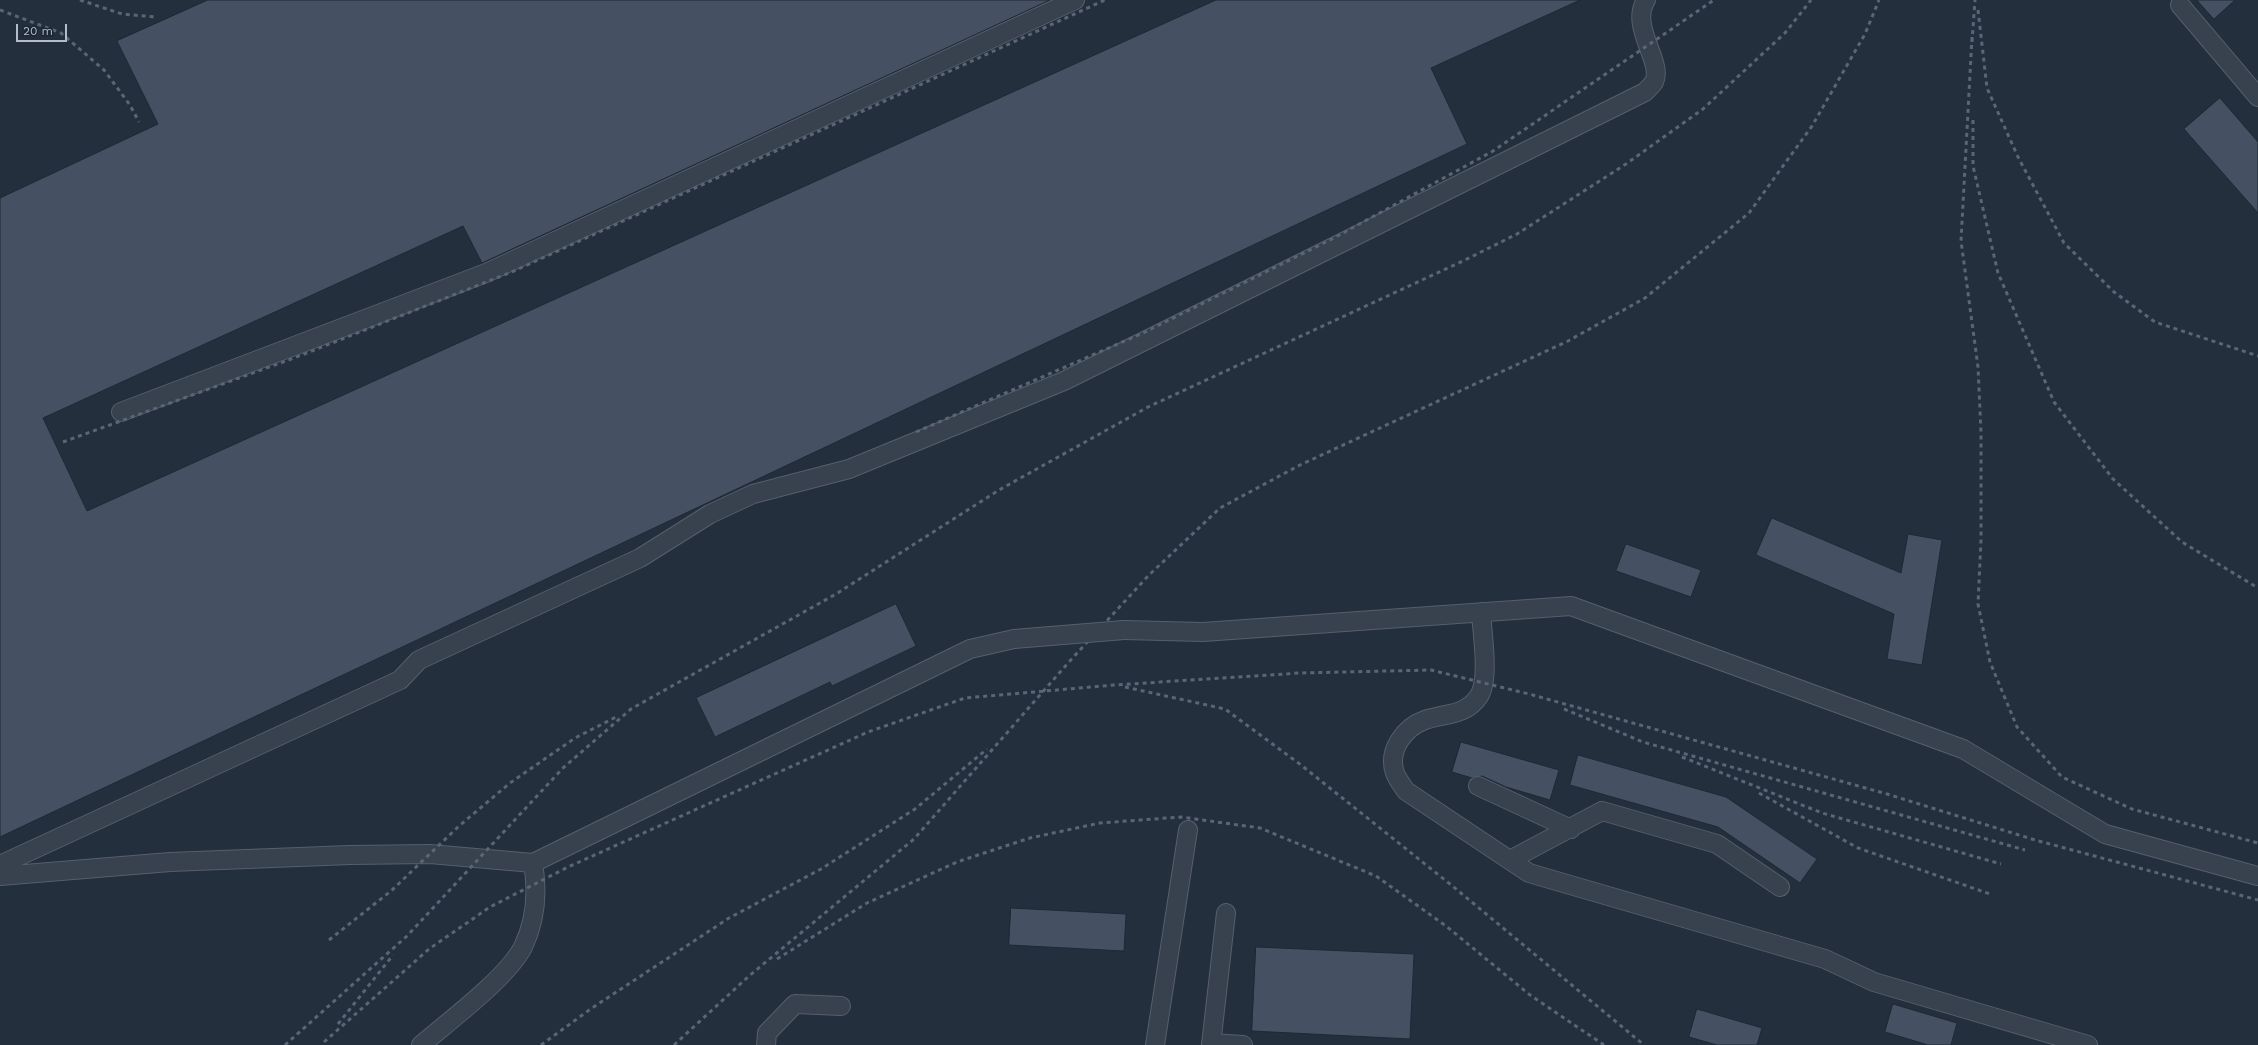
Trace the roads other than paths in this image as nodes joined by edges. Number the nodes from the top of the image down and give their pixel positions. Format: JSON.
{"nodes":[{"id":1,"x":1075,"y":0,"type":"edge"},
{"id":2,"x":1646,"y":0,"type":"edge"},
{"id":3,"x":2180,"y":5,"type":"dead end"},
{"id":4,"x":2258,"y":97,"type":"edge"},
{"id":5,"x":121,"y":412,"type":"dead end"},
{"id":6,"x":1481,"y":612,"type":"junction"},
{"id":7,"x":1478,"y":786,"type":"dead end"},
{"id":8,"x":1571,"y":829,"type":"junction"},
{"id":9,"x":1188,"y":830,"type":"dead end"},
{"id":10,"x":1510,"y":860,"type":"junction"},
{"id":11,"x":533,"y":863,"type":"junction"},
{"id":12,"x":0,"y":865,"type":"edge"},
{"id":13,"x":0,"y":876,"type":"edge"},
{"id":14,"x":2258,"y":876,"type":"edge"},
{"id":15,"x":1780,"y":887,"type":"dead end"},
{"id":16,"x":1226,"y":913,"type":"dead end"},
{"id":17,"x":841,"y":1006,"type":"dead end"},
{"id":18,"x":1211,"y":1044,"type":"edge"},
{"id":19,"x":421,"y":1045,"type":"edge"},
{"id":20,"x":766,"y":1045,"type":"edge"},
{"id":21,"x":1155,"y":1045,"type":"edge"},
{"id":22,"x":1243,"y":1045,"type":"edge"},
{"id":23,"x":2088,"y":1045,"type":"edge"}],
"edges":[{"from":1,"to":5,"type":"lane"},
{"from":2,"to":12,"type":"lane"},
{"from":3,"to":4,"type":"lane"},
{"from":6,"to":10,"type":"lane"},
{"from":6,"to":11,"type":"lane","bridge":true},
{"from":6,"to":14,"type":"lane"},
{"from":7,"to":8,"type":"lane"},
{"from":8,"to":10,"type":"lane"},
{"from":8,"to":15,"type":"lane"},
{"from":9,"to":21,"type":"lane"},
{"from":10,"to":23,"type":"lane"},
{"from":11,"to":13,"type":"lane"},
{"from":11,"to":19,"type":"lane"},
{"from":16,"to":18,"type":"lane"},
{"from":17,"to":20,"type":"lane"},
{"from":18,"to":22,"type":"lane"}]}
